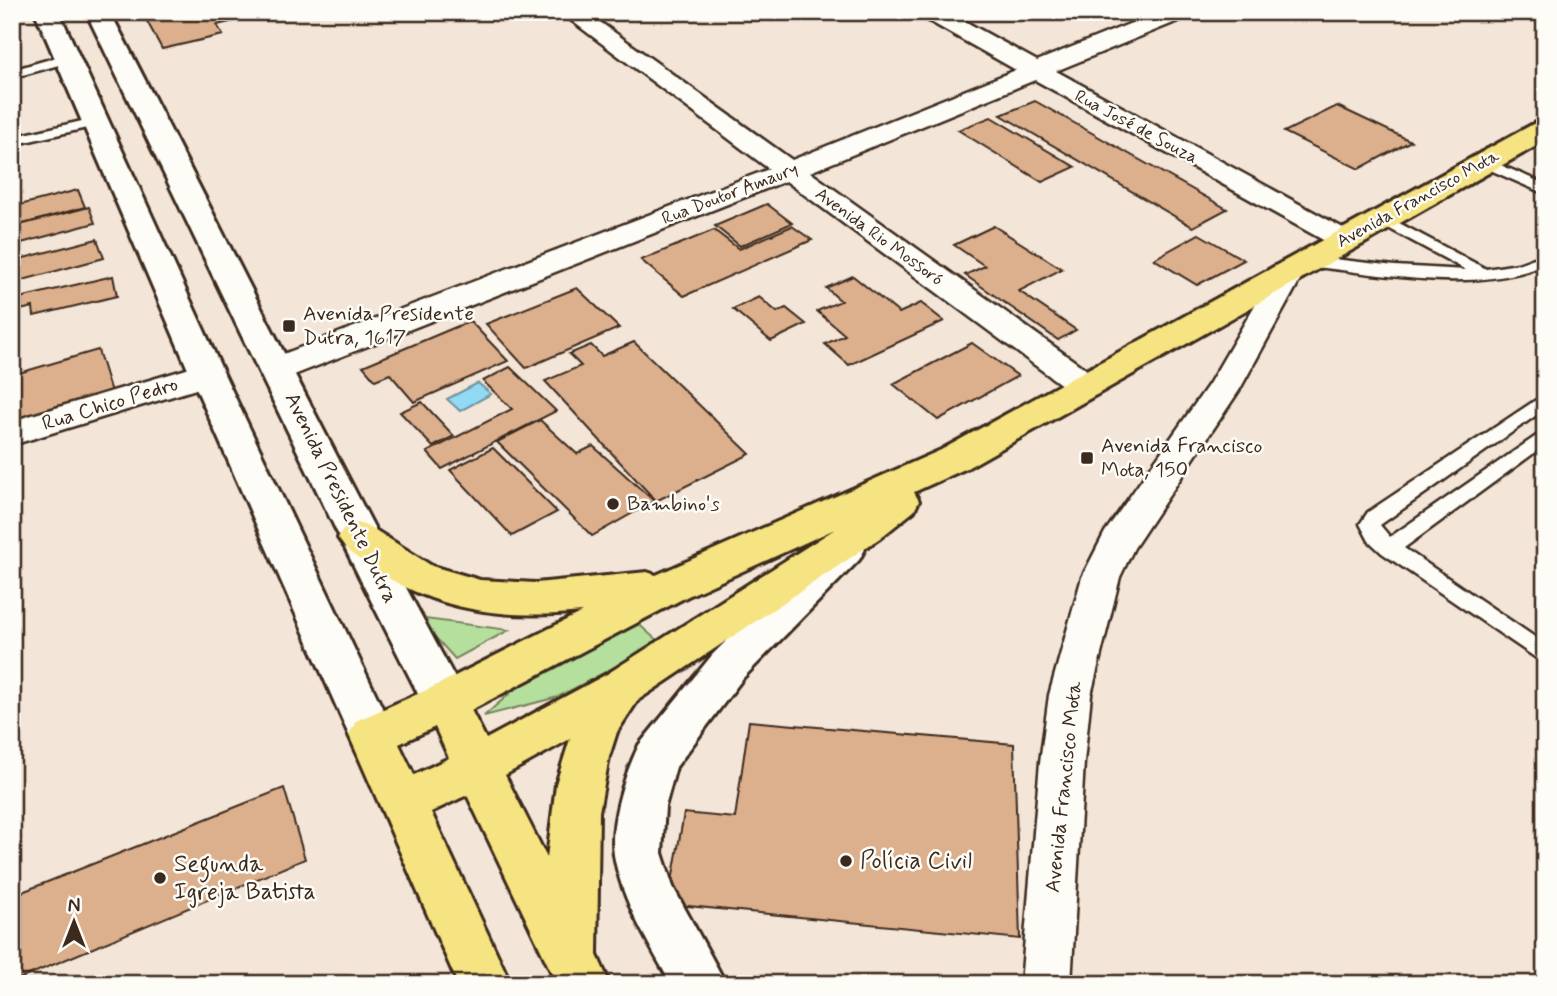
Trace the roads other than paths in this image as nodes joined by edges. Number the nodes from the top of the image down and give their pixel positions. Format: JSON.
{"nodes":[{"id":1,"x":47,"y":12,"type":"edge"},
{"id":2,"x":98,"y":12,"type":"edge"},
{"id":3,"x":571,"y":12,"type":"edge"},
{"id":4,"x":930,"y":12,"type":"edge"},
{"id":5,"x":1180,"y":12,"type":"edge"},
{"id":6,"x":68,"y":58,"type":"junction"},
{"id":7,"x":1033,"y":71,"type":"junction"},
{"id":8,"x":12,"y":74,"type":"edge"},
{"id":9,"x":133,"y":85,"type":"junction"},
{"id":10,"x":90,"y":109,"type":"junction"},
{"id":11,"x":1545,"y":129,"type":"edge"},
{"id":12,"x":12,"y":141,"type":"edge"},
{"id":13,"x":1485,"y":162,"type":"junction"},
{"id":14,"x":788,"y":171,"type":"junction"},
{"id":15,"x":1545,"y":190,"type":"edge"},
{"id":16,"x":1382,"y":219,"type":"junction"},
{"id":17,"x":1344,"y":240,"type":"junction"},
{"id":18,"x":1544,"y":260,"type":"edge"},
{"id":19,"x":1299,"y":265,"type":"junction"},
{"id":20,"x":1484,"y":274,"type":"junction"},
{"id":21,"x":277,"y":369,"type":"junction"},
{"id":22,"x":207,"y":374,"type":"junction"},
{"id":23,"x":1086,"y":386,"type":"junction"},
{"id":24,"x":1545,"y":400,"type":"edge"},
{"id":25,"x":12,"y":433,"type":"edge"},
{"id":26,"x":1545,"y":436,"type":"edge"},
{"id":27,"x":954,"y":459,"type":"junction"},
{"id":28,"x":866,"y":528,"type":"junction"},
{"id":29,"x":358,"y":538,"type":"junction"},
{"id":30,"x":1389,"y":548,"type":"junction"},
{"id":31,"x":673,"y":585,"type":"junction"},
{"id":32,"x":1545,"y":655,"type":"edge"},
{"id":33,"x":623,"y":687,"type":"junction"},
{"id":34,"x":445,"y":702,"type":"junction"},
{"id":35,"x":372,"y":735,"type":"junction"},
{"id":36,"x":477,"y":767,"type":"junction"},
{"id":37,"x":403,"y":803,"type":"junction"},
{"id":38,"x":579,"y":974,"type":"edge"},
{"id":39,"x":485,"y":984,"type":"edge"},
{"id":40,"x":700,"y":984,"type":"edge"},
{"id":41,"x":1046,"y":984,"type":"edge"}],
"edges":[{"from":1,"to":6,"type":"main road"},
{"from":2,"to":9,"type":"main road","name":"Avenida Presidente Dutra"},
{"from":3,"to":14,"type":"street","name":"Avenida Rio Mossoró"},
{"from":4,"to":7,"type":"street","name":"Rua José de Souza"},
{"from":5,"to":7,"type":"street","name":"Rua Doutor Amaury"},
{"from":6,"to":8,"type":"lane"},
{"from":6,"to":10,"type":"main road"},
{"from":7,"to":14,"type":"street","name":"Rua Doutor Amaury"},
{"from":7,"to":17,"type":"street","name":"Rua José de Souza"},
{"from":9,"to":10,"type":"main road"},
{"from":9,"to":21,"type":"main road","name":"Avenida Presidente Dutra"},
{"from":10,"to":12,"type":"lane"},
{"from":10,"to":22,"type":"main road"},
{"from":11,"to":13,"type":"main road","name":"Avenida Francisco Mota"},
{"from":13,"to":15,"type":"lane"},
{"from":13,"to":16,"type":"main road","name":"Avenida Francisco Mota"},
{"from":14,"to":21,"type":"street","name":"Rua Doutor Amaury"},
{"from":14,"to":23,"type":"street","name":"Avenida Rio Mossoró"},
{"from":16,"to":17,"type":"main road","name":"Avenida Francisco Mota"},
{"from":16,"to":20,"type":"lane"},
{"from":17,"to":19,"type":"main road","name":"Avenida Francisco Mota"},
{"from":18,"to":20,"type":"lane"},
{"from":19,"to":20,"type":"lane"},
{"from":19,"to":23,"type":"main road","name":"Avenida Francisco Mota"},
{"from":19,"to":41,"type":"street","name":"Avenida Francisco Mota"},
{"from":21,"to":29,"type":"main road","name":"Avenida Presidente Dutra"},
{"from":22,"to":25,"type":"street","name":"Rua Chico Pedro"},
{"from":22,"to":35,"type":"main road"},
{"from":23,"to":27,"type":"main road","name":"Avenida Francisco Mota"},
{"from":24,"to":30,"type":"lane"},
{"from":26,"to":30,"type":"lane"},
{"from":27,"to":28,"type":"main road"},
{"from":27,"to":31,"type":"main road"},
{"from":28,"to":33,"type":"main road"},
{"from":28,"to":40,"type":"main road"},
{"from":29,"to":31,"type":"main road"},
{"from":29,"to":34,"type":"main road","name":"Avenida Presidente Dutra"},
{"from":30,"to":32,"type":"lane"},
{"from":31,"to":34,"type":"main road"},
{"from":33,"to":36,"type":"main road"},
{"from":33,"to":38,"type":"main road"},
{"from":34,"to":35,"type":"main road"},
{"from":34,"to":36,"type":"main road","name":"Avenida Presidente Dutra"},
{"from":35,"to":37,"type":"main road"},
{"from":36,"to":37,"type":"main road"},
{"from":36,"to":38,"type":"main road","name":"Avenida Presidente Dutra"},
{"from":37,"to":39,"type":"main road"}]}
